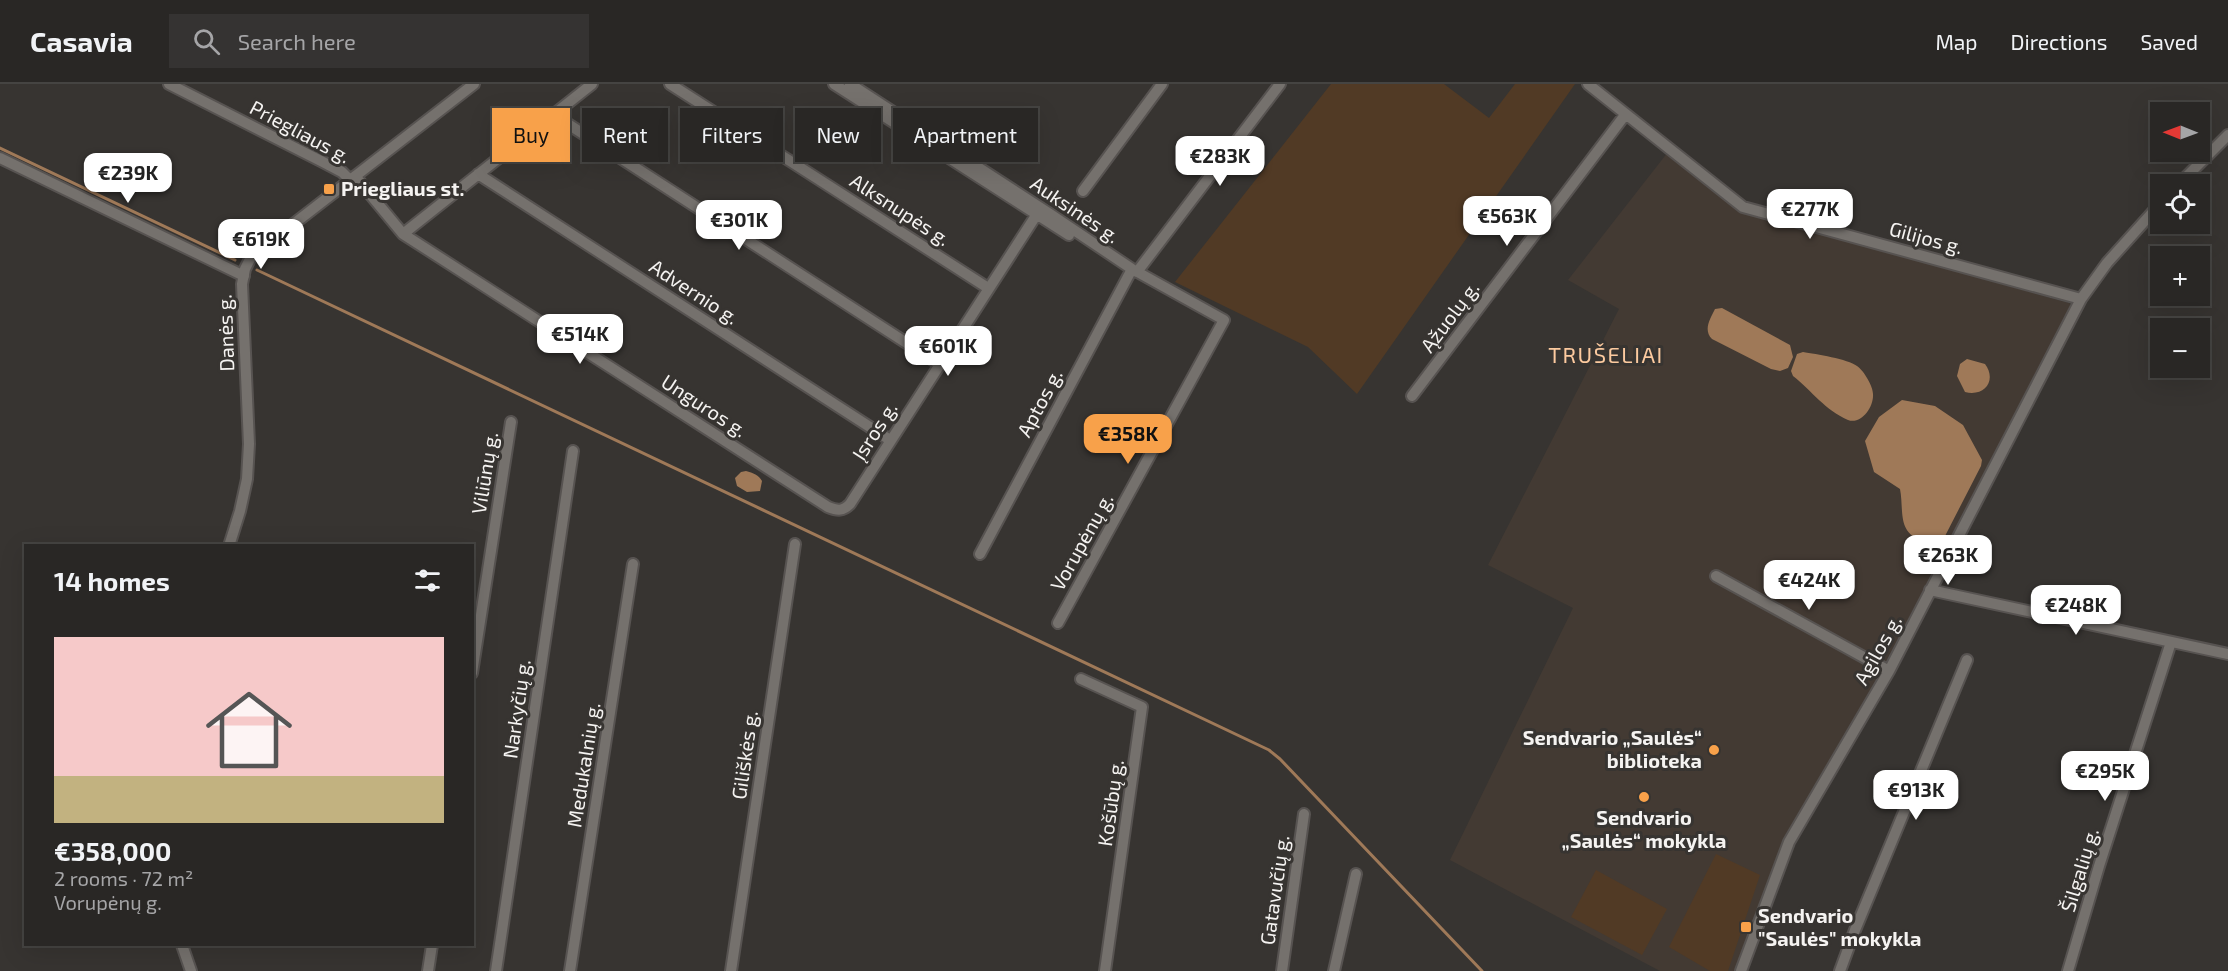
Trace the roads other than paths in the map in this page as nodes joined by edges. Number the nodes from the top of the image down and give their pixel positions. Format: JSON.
{"nodes":[{"id":1,"x":169,"y":84,"type":"edge"},
{"id":2,"x":474,"y":84,"type":"edge"},
{"id":3,"x":592,"y":84,"type":"edge"},
{"id":4,"x":670,"y":84,"type":"edge"},
{"id":5,"x":834,"y":84,"type":"edge"},
{"id":6,"x":850,"y":84,"type":"edge"},
{"id":7,"x":1280,"y":84,"type":"edge"},
{"id":8,"x":1588,"y":84,"type":"edge"},
{"id":9,"x":1159,"y":85,"type":"edge"},
{"id":10,"x":563,"y":108,"type":"edge"},
{"id":11,"x":1625,"y":115,"type":"junction"},
{"id":12,"x":570,"y":125,"type":"edge"},
{"id":13,"x":2228,"y":135,"type":"edge"},
{"id":14,"x":0,"y":158,"type":"edge"},
{"id":15,"x":493,"y":162,"type":"edge"},
{"id":16,"x":478,"y":174,"type":"junction"},
{"id":17,"x":2189,"y":174,"type":"edge"},
{"id":18,"x":352,"y":178,"type":"junction"},
{"id":19,"x":1083,"y":191,"type":"dead end"},
{"id":20,"x":1037,"y":214,"type":"junction"},
{"id":21,"x":2150,"y":215,"type":"edge"},
{"id":22,"x":404,"y":234,"type":"junction"},
{"id":23,"x":1073,"y":237,"type":"dead end"},
{"id":24,"x":1134,"y":271,"type":"junction"},
{"id":25,"x":244,"y":276,"type":"junction"},
{"id":26,"x":988,"y":288,"type":"junction"},
{"id":27,"x":2081,"y":299,"type":"junction"},
{"id":28,"x":1224,"y":320,"type":"joint"},
{"id":29,"x":939,"y":364,"type":"junction"},
{"id":30,"x":1412,"y":396,"type":"dead end"},
{"id":31,"x":511,"y":422,"type":"dead end"},
{"id":32,"x":890,"y":440,"type":"junction"},
{"id":33,"x":573,"y":451,"type":"dead end"},
{"id":34,"x":837,"y":511,"type":"joint"},
{"id":35,"x":795,"y":543,"type":"dead end"},
{"id":36,"x":231,"y":544,"type":"edge"},
{"id":37,"x":980,"y":554,"type":"dead end"},
{"id":38,"x":633,"y":564,"type":"dead end"},
{"id":39,"x":1716,"y":576,"type":"dead end"},
{"id":40,"x":1930,"y":590,"type":"junction"},
{"id":41,"x":1058,"y":623,"type":"dead end"},
{"id":42,"x":2171,"y":642,"type":"junction"},
{"id":43,"x":2228,"y":654,"type":"edge"},
{"id":44,"x":474,"y":660,"type":"edge"},
{"id":45,"x":1967,"y":660,"type":"dead end"},
{"id":46,"x":1888,"y":672,"type":"junction"},
{"id":47,"x":1082,"y":679,"type":"dead end"},
{"id":48,"x":1304,"y":814,"type":"dead end"},
{"id":49,"x":1356,"y":874,"type":"dead end"},
{"id":50,"x":182,"y":946,"type":"edge"},
{"id":51,"x":432,"y":946,"type":"edge"},
{"id":52,"x":191,"y":971,"type":"edge"},
{"id":53,"x":428,"y":971,"type":"edge"},
{"id":54,"x":496,"y":971,"type":"edge"},
{"id":55,"x":570,"y":971,"type":"edge"},
{"id":56,"x":731,"y":971,"type":"edge"},
{"id":57,"x":1106,"y":971,"type":"edge"},
{"id":58,"x":1282,"y":971,"type":"edge"},
{"id":59,"x":1334,"y":971,"type":"edge"},
{"id":60,"x":1741,"y":971,"type":"edge"},
{"id":61,"x":1840,"y":971,"type":"edge"},
{"id":62,"x":2068,"y":971,"type":"edge"}],
"edges":[{"from":1,"to":18,"type":"street","name":"Priegliaus g."},
{"from":2,"to":18,"type":"street","name":"Danės g."},
{"from":3,"to":10,"type":"street"},
{"from":4,"to":26,"type":"street","name":"Alksnupės g."},
{"from":5,"to":20,"type":"street"},
{"from":6,"to":24,"type":"street","name":"Auksinės g."},
{"from":7,"to":24,"type":"street","name":"Aptos g."},
{"from":8,"to":11,"type":"street","name":"Gilijos g."},
{"from":9,"to":19,"type":"street"},
{"from":11,"to":27,"type":"street","name":"Gilijos g."},
{"from":11,"to":30,"type":"street","name":"Ąžuolų g."},
{"from":12,"to":29,"type":"street"},
{"from":13,"to":17,"type":"street"},
{"from":14,"to":25,"type":"street"},
{"from":15,"to":16,"type":"street"},
{"from":16,"to":22,"type":"street"},
{"from":16,"to":32,"type":"street","name":"Advernio g."},
{"from":18,"to":22,"type":"street","name":"Unguros g."},
{"from":18,"to":25,"type":"street","name":"Danės g."},
{"from":20,"to":23,"type":"street"},
{"from":20,"to":26,"type":"street","name":"Įsros g."},
{"from":21,"to":27,"type":"street","name":"Agilos g."},
{"from":22,"to":34,"type":"street","name":"Unguros g."},
{"from":24,"to":28,"type":"street","name":"Auksinės g."},
{"from":24,"to":37,"type":"street","name":"Aptos g."},
{"from":25,"to":36,"type":"street","name":"Danės g."},
{"from":26,"to":29,"type":"street","name":"Įsros g."},
{"from":27,"to":40,"type":"street","name":"Agilos g."},
{"from":28,"to":41,"type":"street","name":"Vorupėnų g."},
{"from":29,"to":32,"type":"street","name":"Įsros g."},
{"from":31,"to":44,"type":"street","name":"Viliūnų g."},
{"from":32,"to":34,"type":"street","name":"Įsros g."},
{"from":33,"to":54,"type":"street","name":"Narkyčių g."},
{"from":35,"to":56,"type":"street","name":"Giliškės g."},
{"from":38,"to":55,"type":"street","name":"Medukalnių g."},
{"from":39,"to":46,"type":"street"},
{"from":40,"to":42,"type":"street"},
{"from":40,"to":46,"type":"street","name":"Agilos g."},
{"from":42,"to":43,"type":"street"},
{"from":42,"to":62,"type":"street","name":"Šilgalių g."},
{"from":45,"to":61,"type":"street"},
{"from":46,"to":60,"type":"street","name":"Agilos g."},
{"from":47,"to":57,"type":"street","name":"Košūbų g."},
{"from":48,"to":58,"type":"street","name":"Gatavučių g."},
{"from":49,"to":59,"type":"street"},
{"from":50,"to":52,"type":"street"},
{"from":51,"to":53,"type":"street"}]}
